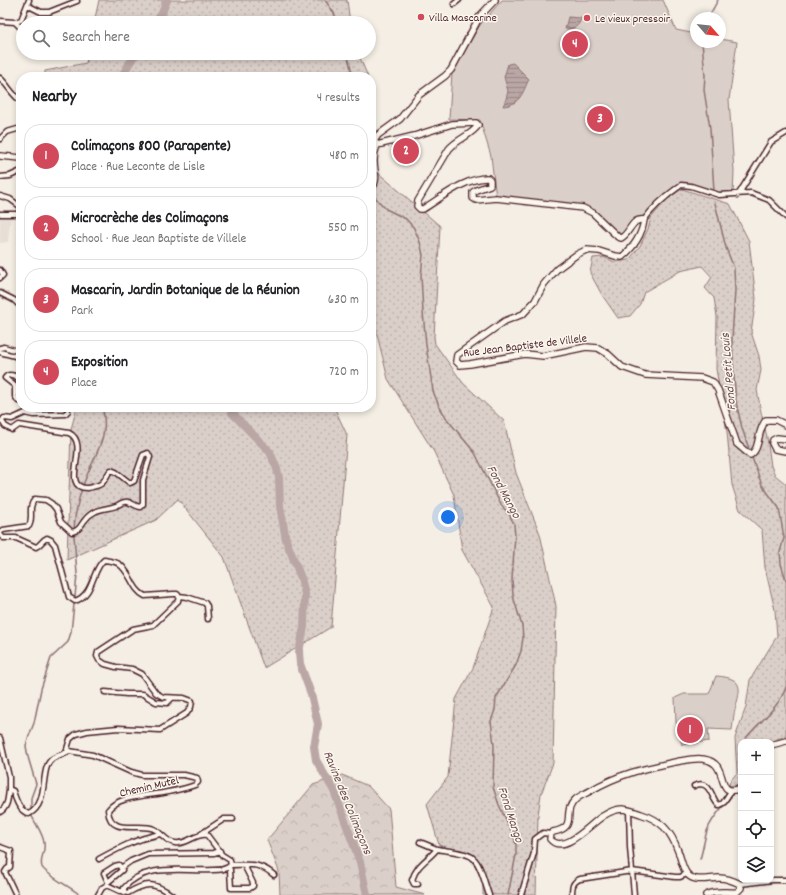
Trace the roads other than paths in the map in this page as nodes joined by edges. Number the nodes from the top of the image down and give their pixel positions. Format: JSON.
{"nodes":[{"id":1,"x":29,"y":0,"type":"edge"},
{"id":2,"x":459,"y":0,"type":"edge"},
{"id":3,"x":495,"y":0,"type":"edge"},
{"id":4,"x":77,"y":1,"type":"edge"},
{"id":5,"x":454,"y":4,"type":"dead end"},
{"id":6,"x":27,"y":5,"type":"junction"},
{"id":7,"x":23,"y":16,"type":"edge"},
{"id":8,"x":0,"y":21,"type":"edge"},
{"id":9,"x":15,"y":22,"type":"edge"},
{"id":10,"x":0,"y":78,"type":"edge"},
{"id":11,"x":16,"y":97,"type":"edge"},
{"id":12,"x":16,"y":130,"type":"edge"},
{"id":13,"x":786,"y":133,"type":"edge"},
{"id":14,"x":376,"y":138,"type":"edge"},
{"id":15,"x":0,"y":139,"type":"edge"},
{"id":16,"x":377,"y":145,"type":"edge"},
{"id":17,"x":0,"y":156,"type":"edge"},
{"id":18,"x":16,"y":158,"type":"edge"},
{"id":19,"x":16,"y":173,"type":"edge"},
{"id":20,"x":0,"y":177,"type":"edge"},
{"id":21,"x":738,"y":194,"type":"junction"},
{"id":22,"x":0,"y":196,"type":"edge"},
{"id":23,"x":16,"y":203,"type":"edge"},
{"id":24,"x":0,"y":214,"type":"edge"},
{"id":25,"x":16,"y":214,"type":"edge"},
{"id":26,"x":786,"y":217,"type":"edge"},
{"id":27,"x":644,"y":220,"type":"junction"},
{"id":28,"x":0,"y":270,"type":"edge"},
{"id":29,"x":0,"y":278,"type":"edge"},
{"id":30,"x":0,"y":293,"type":"edge"},
{"id":31,"x":16,"y":302,"type":"edge"},
{"id":32,"x":0,"y":348,"type":"edge"},
{"id":33,"x":16,"y":351,"type":"edge"},
{"id":34,"x":0,"y":352,"type":"edge"},
{"id":35,"x":16,"y":357,"type":"edge"},
{"id":36,"x":16,"y":377,"type":"edge"},
{"id":37,"x":16,"y":398,"type":"edge"},
{"id":38,"x":67,"y":412,"type":"edge"},
{"id":39,"x":786,"y":425,"type":"edge"},
{"id":40,"x":786,"y":439,"type":"edge"},
{"id":41,"x":786,"y":451,"type":"edge"},
{"id":42,"x":0,"y":533,"type":"edge"},
{"id":43,"x":179,"y":596,"type":"junction"},
{"id":44,"x":208,"y":619,"type":"dead end"},
{"id":45,"x":105,"y":692,"type":"dead end"},
{"id":46,"x":172,"y":698,"type":"junction"},
{"id":47,"x":0,"y":738,"type":"edge"},
{"id":48,"x":786,"y":741,"type":"edge"},
{"id":49,"x":774,"y":744,"type":"edge"},
{"id":50,"x":69,"y":751,"type":"junction"},
{"id":51,"x":694,"y":786,"type":"dead end"},
{"id":52,"x":9,"y":789,"type":"junction"},
{"id":53,"x":738,"y":789,"type":"edge"},
{"id":54,"x":731,"y":791,"type":"junction"},
{"id":55,"x":629,"y":810,"type":"junction"},
{"id":56,"x":0,"y":812,"type":"edge"},
{"id":57,"x":233,"y":819,"type":"dead end"},
{"id":58,"x":160,"y":834,"type":"junction"},
{"id":59,"x":201,"y":834,"type":"junction"},
{"id":60,"x":551,"y":834,"type":"junction"},
{"id":61,"x":420,"y":842,"type":"dead end"},
{"id":62,"x":0,"y":847,"type":"edge"},
{"id":63,"x":437,"y":849,"type":"junction"},
{"id":64,"x":220,"y":851,"type":"junction"},
{"id":65,"x":99,"y":859,"type":"dead end"},
{"id":66,"x":244,"y":865,"type":"junction"},
{"id":67,"x":230,"y":866,"type":"junction"},
{"id":68,"x":121,"y":868,"type":"junction"},
{"id":69,"x":632,"y":871,"type":"junction"},
{"id":70,"x":687,"y":874,"type":"junction"},
{"id":71,"x":274,"y":875,"type":"dead end"},
{"id":72,"x":786,"y":880,"type":"edge"},
{"id":73,"x":418,"y":884,"type":"dead end"},
{"id":74,"x":740,"y":884,"type":"junction"},
{"id":75,"x":124,"y":891,"type":"junction"},
{"id":76,"x":16,"y":895,"type":"edge"},
{"id":77,"x":98,"y":895,"type":"edge"},
{"id":78,"x":172,"y":895,"type":"edge"},
{"id":79,"x":489,"y":895,"type":"edge"},
{"id":80,"x":521,"y":895,"type":"edge"},
{"id":81,"x":572,"y":895,"type":"edge"},
{"id":82,"x":634,"y":895,"type":"edge"},
{"id":83,"x":706,"y":895,"type":"edge"}],
"edges":[{"from":1,"to":6,"type":"street"},
{"from":2,"to":5,"type":"street"},
{"from":3,"to":14,"type":"main road"},
{"from":4,"to":6,"type":"street"},
{"from":6,"to":7,"type":"street"},
{"from":8,"to":9,"type":"street"},
{"from":10,"to":11,"type":"street"},
{"from":12,"to":15,"type":"street"},
{"from":13,"to":21,"type":"street"},
{"from":16,"to":27,"type":"main road"},
{"from":17,"to":18,"type":"main road"},
{"from":19,"to":20,"type":"street"},
{"from":21,"to":26,"type":"street"},
{"from":21,"to":27,"type":"street"},
{"from":22,"to":23,"type":"street"},
{"from":24,"to":25,"type":"street"},
{"from":27,"to":39,"type":"main road","name":"Rue Jean Baptiste de Villele"},
{"from":28,"to":29,"type":"street"},
{"from":30,"to":31,"type":"street"},
{"from":32,"to":33,"type":"street"},
{"from":34,"to":35,"type":"street"},
{"from":36,"to":37,"type":"street"},
{"from":38,"to":42,"type":"street"},
{"from":40,"to":41,"type":"main road"},
{"from":42,"to":43,"type":"street"},
{"from":43,"to":44,"type":"street"},
{"from":43,"to":46,"type":"street"},
{"from":45,"to":46,"type":"street"},
{"from":46,"to":50,"type":"street"},
{"from":47,"to":52,"type":"street"},
{"from":48,"to":49,"type":"main road"},
{"from":50,"to":52,"type":"street"},
{"from":50,"to":58,"type":"street","name":"Chemin Mutel"},
{"from":51,"to":54,"type":"street"},
{"from":52,"to":56,"type":"street"},
{"from":53,"to":54,"type":"main road"},
{"from":54,"to":60,"type":"main road"},
{"from":55,"to":60,"type":"main road"},
{"from":55,"to":69,"type":"street"},
{"from":55,"to":70,"type":"main road"},
{"from":57,"to":59,"type":"street","name":"Chemin Mutel"},
{"from":58,"to":59,"type":"street","name":"Chemin Mutel"},
{"from":58,"to":65,"type":"street"},
{"from":59,"to":64,"type":"street"},
{"from":60,"to":80,"type":"street"},
{"from":61,"to":63,"type":"street"},
{"from":62,"to":76,"type":"street"},
{"from":63,"to":73,"type":"street"},
{"from":63,"to":79,"type":"street"},
{"from":64,"to":67,"type":"street"},
{"from":64,"to":68,"type":"street"},
{"from":66,"to":67,"type":"street"},
{"from":66,"to":67,"type":"street"},
{"from":66,"to":71,"type":"street"},
{"from":67,"to":75,"type":"street"},
{"from":68,"to":68,"type":"street"},
{"from":69,"to":70,"type":"street"},
{"from":69,"to":81,"type":"street"},
{"from":69,"to":82,"type":"street"},
{"from":70,"to":74,"type":"main road"},
{"from":72,"to":74,"type":"street"},
{"from":74,"to":83,"type":"main road"},
{"from":75,"to":77,"type":"street"},
{"from":75,"to":78,"type":"street"}]}
